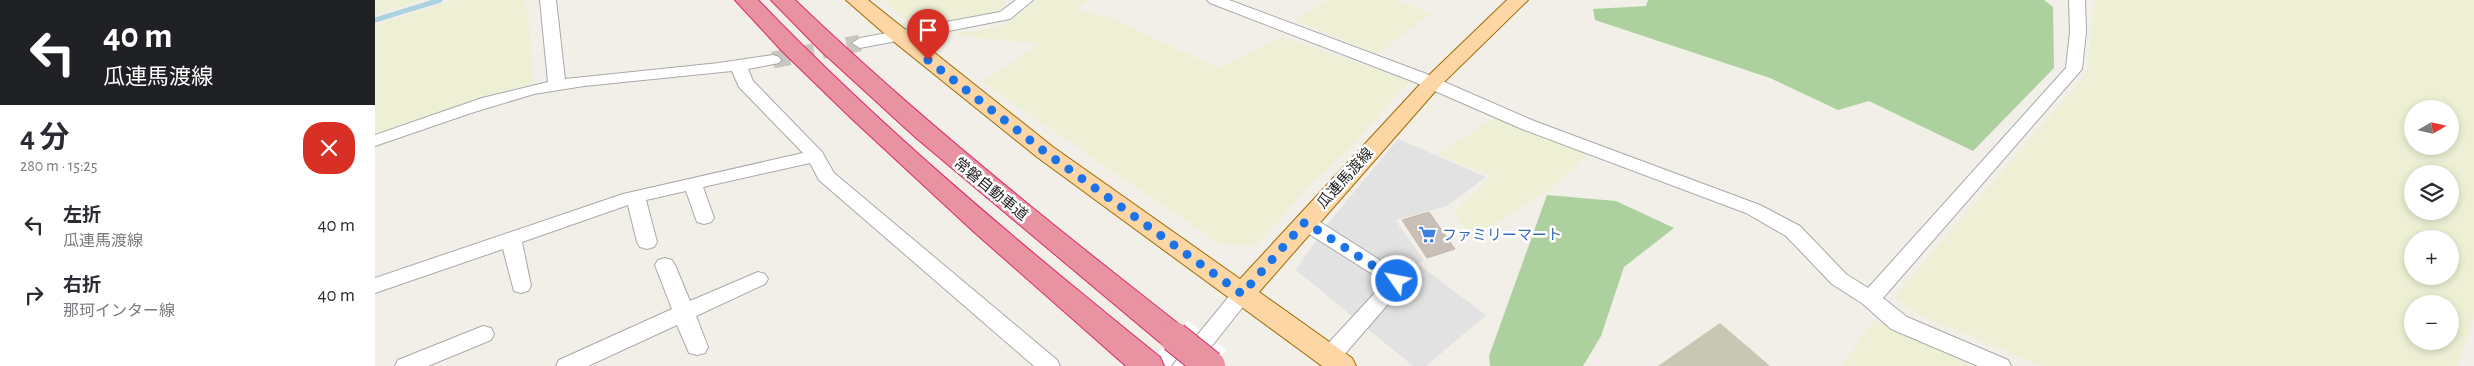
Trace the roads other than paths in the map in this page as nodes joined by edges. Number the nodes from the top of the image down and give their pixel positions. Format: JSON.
{"nodes":[{"id":1,"x":548,"y":0,"type":"edge"},
{"id":2,"x":746,"y":0,"type":"edge"},
{"id":3,"x":782,"y":0,"type":"edge"},
{"id":4,"x":856,"y":0,"type":"edge"},
{"id":5,"x":1025,"y":0,"type":"edge"},
{"id":6,"x":1215,"y":0,"type":"edge"},
{"id":7,"x":1518,"y":0,"type":"edge"},
{"id":8,"x":2077,"y":0,"type":"edge"},
{"id":9,"x":900,"y":38,"type":"junction"},
{"id":10,"x":860,"y":43,"type":"tunnel mouth"},
{"id":11,"x":773,"y":60,"type":"tunnel mouth"},
{"id":12,"x":739,"y":67,"type":"junction"},
{"id":13,"x":1432,"y":83,"type":"junction"},
{"id":14,"x":557,"y":85,"type":"junction"},
{"id":15,"x":375,"y":141,"type":"edge"},
{"id":16,"x":816,"y":156,"type":"junction"},
{"id":17,"x":693,"y":185,"type":"junction"},
{"id":18,"x":635,"y":197,"type":"junction"},
{"id":19,"x":704,"y":218,"type":"dead end"},
{"id":20,"x":1305,"y":222,"type":"junction"},
{"id":21,"x":511,"y":239,"type":"junction"},
{"id":22,"x":647,"y":242,"type":"dead end"},
{"id":23,"x":665,"y":265,"type":"dead end"},
{"id":24,"x":758,"y":279,"type":"dead end"},
{"id":25,"x":375,"y":286,"type":"edge"},
{"id":26,"x":521,"y":286,"type":"dead end"},
{"id":27,"x":1242,"y":294,"type":"junction"},
{"id":28,"x":1870,"y":298,"type":"junction"},
{"id":29,"x":683,"y":314,"type":"junction"},
{"id":30,"x":483,"y":334,"type":"dead end"},
{"id":31,"x":697,"y":347,"type":"dead end"},
{"id":32,"x":1178,"y":352,"type":"edge"},
{"id":33,"x":1335,"y":361,"type":"edge"},
{"id":34,"x":405,"y":366,"type":"edge"},
{"id":35,"x":567,"y":366,"type":"edge"},
{"id":36,"x":1049,"y":366,"type":"edge"},
{"id":37,"x":1148,"y":366,"type":"edge"},
{"id":38,"x":1210,"y":366,"type":"edge"},
{"id":39,"x":2000,"y":366,"type":"edge"}],
"edges":[{"from":1,"to":14,"type":"street"},
{"from":2,"to":37,"type":"highway","name":"常磐自動車道"},
{"from":3,"to":32,"type":"highway","name":"常磐自動車道"},
{"from":4,"to":9,"type":"main road"},
{"from":5,"to":9,"type":"street"},
{"from":6,"to":13,"type":"street"},
{"from":7,"to":13,"type":"main road","name":"瓜連馬渡線"},
{"from":8,"to":28,"type":"street"},
{"from":9,"to":10,"type":"street"},
{"from":9,"to":27,"type":"main road"},
{"from":11,"to":12,"type":"street"},
{"from":12,"to":14,"type":"street"},
{"from":12,"to":16,"type":"street"},
{"from":13,"to":20,"type":"main road","name":"瓜連馬渡線"},
{"from":13,"to":28,"type":"street"},
{"from":14,"to":15,"type":"street"},
{"from":16,"to":17,"type":"street"},
{"from":16,"to":36,"type":"street"},
{"from":17,"to":18,"type":"street"},
{"from":17,"to":19,"type":"street"},
{"from":18,"to":21,"type":"street"},
{"from":18,"to":22,"type":"street"},
{"from":20,"to":27,"type":"main road","name":"瓜連馬渡線"},
{"from":20,"to":33,"type":"street"},
{"from":21,"to":25,"type":"street"},
{"from":21,"to":26,"type":"street"},
{"from":23,"to":29,"type":"street"},
{"from":24,"to":29,"type":"street"},
{"from":27,"to":32,"type":"street"},
{"from":27,"to":33,"type":"main road"},
{"from":28,"to":39,"type":"street"},
{"from":29,"to":31,"type":"street"},
{"from":29,"to":35,"type":"street"},
{"from":30,"to":34,"type":"street"},
{"from":32,"to":38,"type":"highway","name":"常磐自動車道","bridge":true}]}
